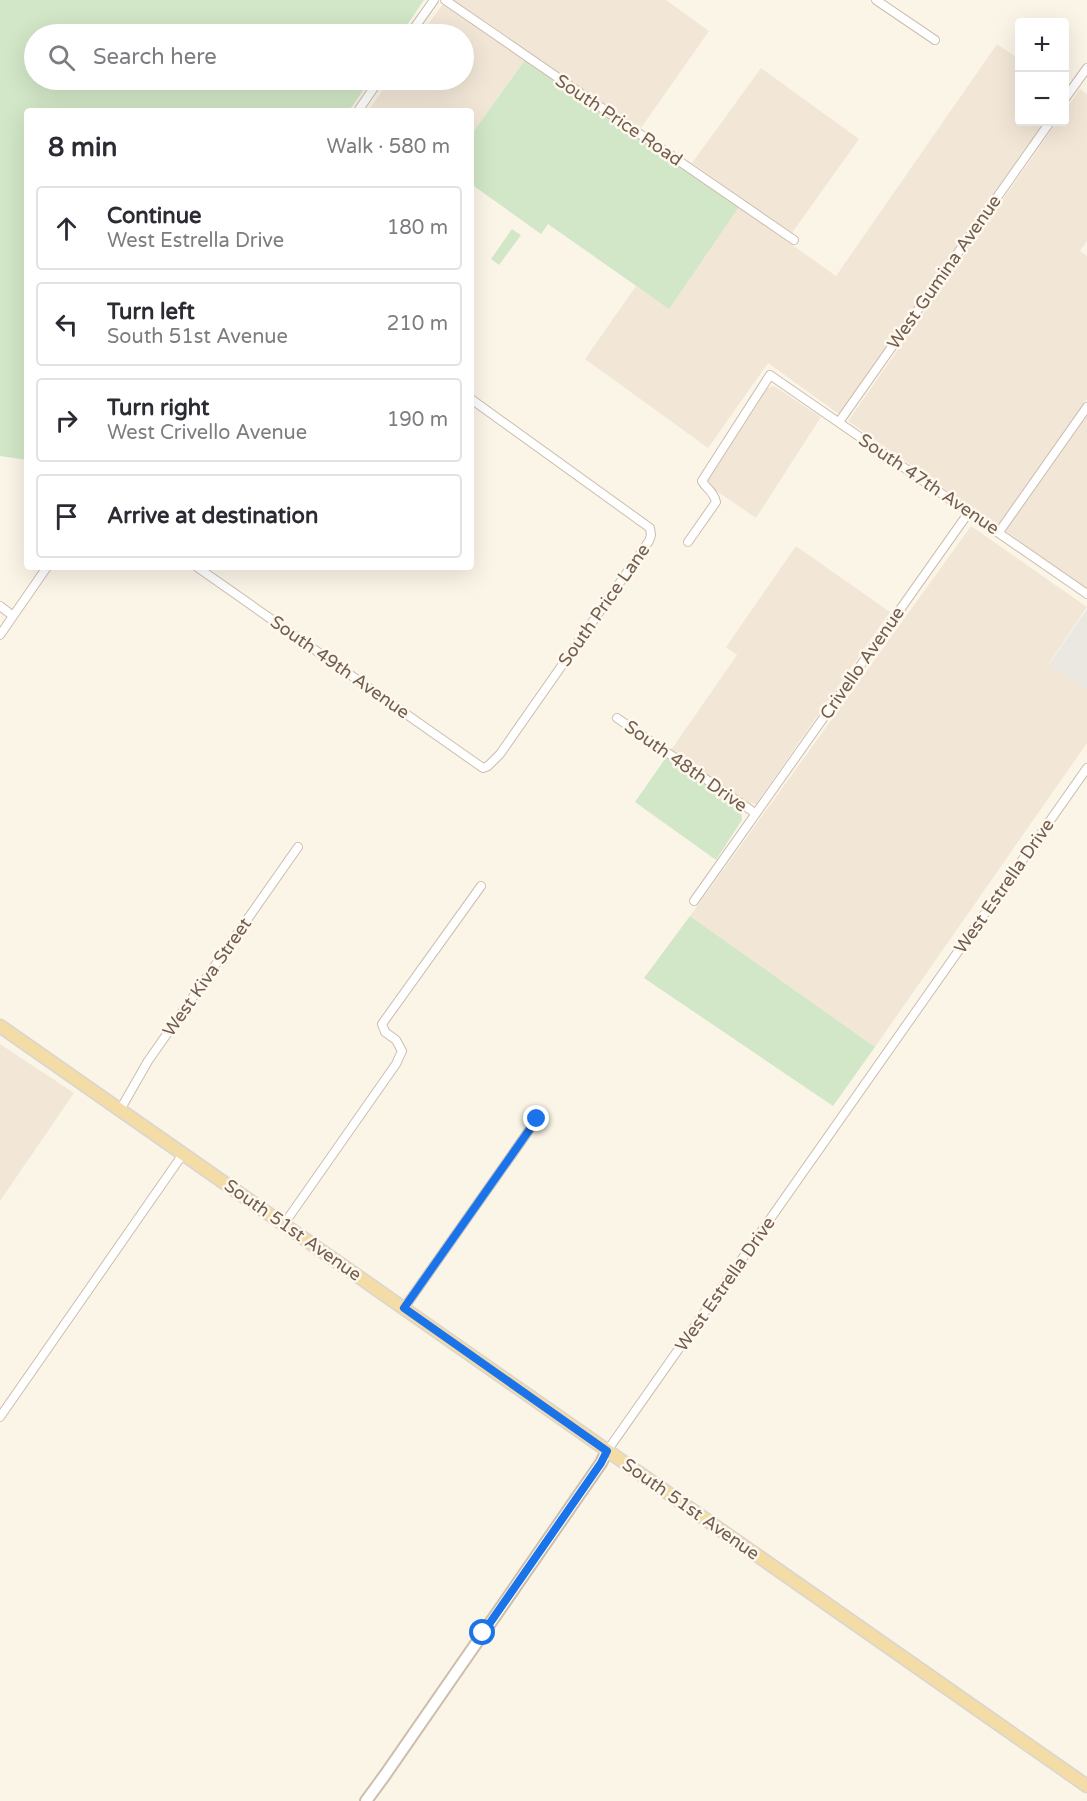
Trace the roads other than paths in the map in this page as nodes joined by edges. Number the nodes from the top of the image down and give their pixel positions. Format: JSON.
{"nodes":[{"id":1,"x":434,"y":0,"type":"edge"},
{"id":2,"x":445,"y":0,"type":"edge"},
{"id":3,"x":876,"y":0,"type":"edge"},
{"id":4,"x":417,"y":24,"type":"edge"},
{"id":5,"x":935,"y":40,"type":"dead end"},
{"id":6,"x":1087,"y":68,"type":"edge"},
{"id":7,"x":372,"y":90,"type":"edge"},
{"id":8,"x":1069,"y":94,"type":"edge"},
{"id":9,"x":360,"y":108,"type":"edge"},
{"id":10,"x":1047,"y":126,"type":"edge"},
{"id":11,"x":794,"y":240,"type":"dead end"},
{"id":12,"x":474,"y":401,"type":"edge"},
{"id":13,"x":1087,"y":406,"type":"edge"},
{"id":14,"x":839,"y":422,"type":"junction"},
{"id":15,"x":969,"y":512,"type":"junction"},
{"id":16,"x":999,"y":532,"type":"junction"},
{"id":17,"x":688,"y":542,"type":"dead end"},
{"id":18,"x":45,"y":570,"type":"edge"},
{"id":19,"x":201,"y":570,"type":"edge"},
{"id":20,"x":1087,"y":594,"type":"edge"},
{"id":21,"x":0,"y":606,"type":"edge"},
{"id":22,"x":14,"y":616,"type":"junction"},
{"id":23,"x":0,"y":636,"type":"edge"},
{"id":24,"x":617,"y":718,"type":"dead end"},
{"id":25,"x":483,"y":768,"type":"joint"},
{"id":26,"x":1087,"y":768,"type":"edge"},
{"id":27,"x":755,"y":813,"type":"junction"},
{"id":28,"x":298,"y":847,"type":"dead end"},
{"id":29,"x":481,"y":886,"type":"dead end"},
{"id":30,"x":694,"y":901,"type":"dead end"},
{"id":31,"x":0,"y":1026,"type":"edge"},
{"id":32,"x":120,"y":1110,"type":"junction"},
{"id":33,"x":537,"y":1119,"type":"dead end"},
{"id":34,"x":183,"y":1154,"type":"junction"},
{"id":35,"x":284,"y":1224,"type":"junction"},
{"id":36,"x":404,"y":1308,"type":"junction"},
{"id":37,"x":0,"y":1417,"type":"edge"},
{"id":38,"x":607,"y":1451,"type":"junction"},
{"id":39,"x":1087,"y":1786,"type":"edge"},
{"id":40,"x":366,"y":1801,"type":"edge"}],
"edges":[{"from":1,"to":4,"type":"street"},
{"from":2,"to":11,"type":"street","name":"South Price Road"},
{"from":3,"to":5,"type":"street"},
{"from":6,"to":8,"type":"street"},
{"from":7,"to":9,"type":"street"},
{"from":10,"to":14,"type":"street","name":"West Gumina Avenue"},
{"from":12,"to":25,"type":"street","name":"South Price Lane"},
{"from":13,"to":16,"type":"street"},
{"from":14,"to":15,"type":"street","name":"South 47th Avenue"},
{"from":14,"to":17,"type":"street","name":"South 47th Avenue"},
{"from":15,"to":16,"type":"street","name":"South 47th Avenue"},
{"from":15,"to":27,"type":"street","name":"Crivello Avenue"},
{"from":16,"to":20,"type":"street","name":"South 47th Avenue"},
{"from":18,"to":22,"type":"street"},
{"from":19,"to":25,"type":"street","name":"South 49th Avenue"},
{"from":21,"to":22,"type":"street"},
{"from":22,"to":23,"type":"street"},
{"from":24,"to":27,"type":"street","name":"South 48th Drive"},
{"from":26,"to":38,"type":"street","name":"West Estrella Drive"},
{"from":27,"to":30,"type":"street","name":"Crivello Avenue"},
{"from":28,"to":32,"type":"street","name":"West Kiva Street"},
{"from":29,"to":35,"type":"street"},
{"from":31,"to":32,"type":"main road","name":"South 51st Avenue"},
{"from":32,"to":34,"type":"main road","name":"South 51st Avenue"},
{"from":33,"to":36,"type":"street"},
{"from":34,"to":35,"type":"main road","name":"South 51st Avenue"},
{"from":34,"to":37,"type":"street"},
{"from":35,"to":36,"type":"main road","name":"South 51st Avenue"},
{"from":36,"to":38,"type":"main road","name":"South 51st Avenue"},
{"from":38,"to":39,"type":"main road","name":"South 51st Avenue"},
{"from":38,"to":40,"type":"main road","name":"West Estrella Drive"}]}
